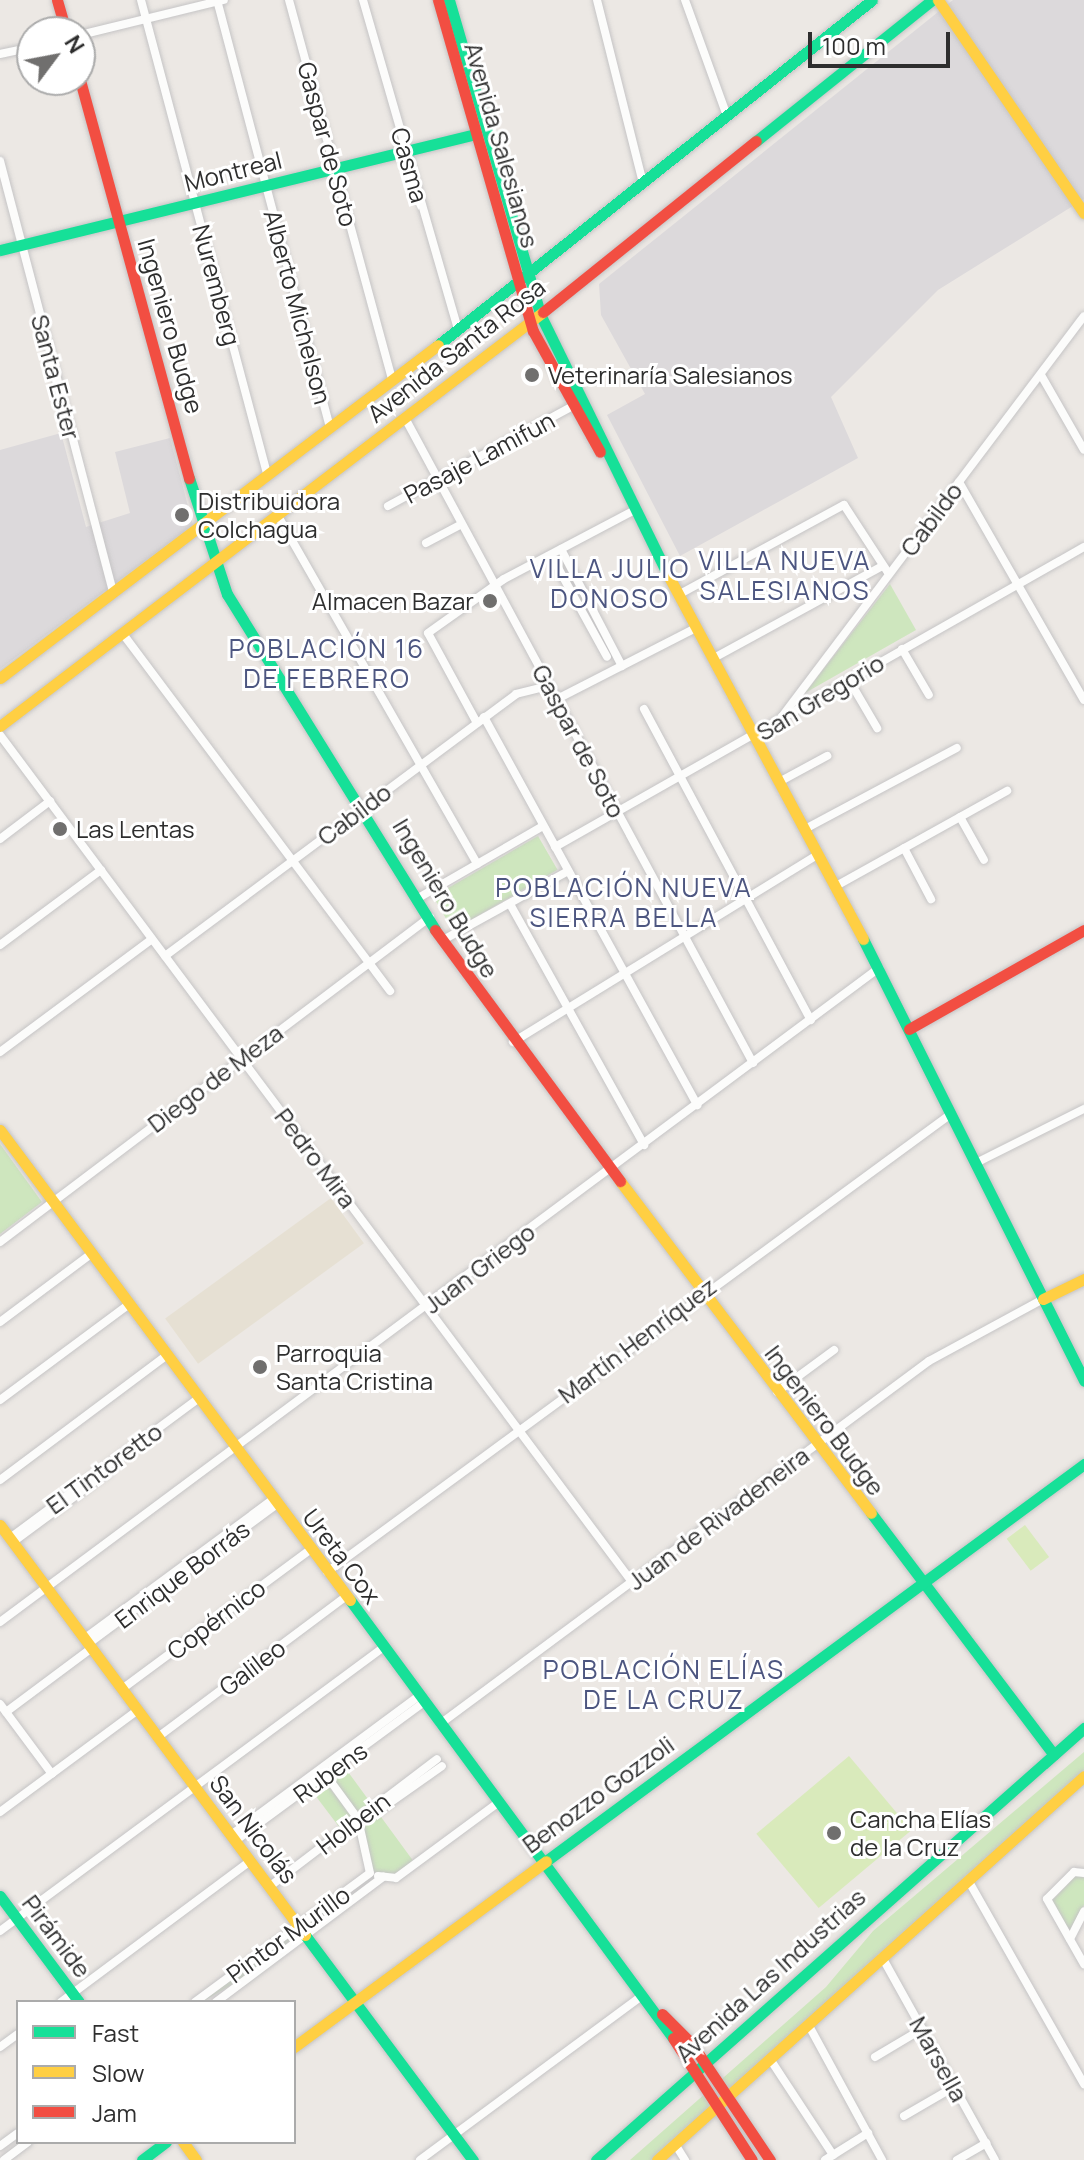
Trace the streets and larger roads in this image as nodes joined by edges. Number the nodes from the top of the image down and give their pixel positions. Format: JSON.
{"nodes":[{"id":1,"x":141,"y":0,"type":"edge"},
{"id":2,"x":289,"y":0,"type":"edge"},
{"id":3,"x":363,"y":0,"type":"edge"},
{"id":4,"x":438,"y":0,"type":"edge"},
{"id":5,"x":449,"y":0,"type":"edge"},
{"id":6,"x":597,"y":0,"type":"edge"},
{"id":7,"x":685,"y":0,"type":"edge"},
{"id":8,"x":872,"y":0,"type":"edge"},
{"id":9,"x":935,"y":0,"type":"edge"},
{"id":10,"x":219,"y":1,"type":"edge"},
{"id":11,"x":146,"y":19,"type":"junction"},
{"id":12,"x":96,"y":31,"type":"edge"},
{"id":13,"x":84,"y":96,"type":"edge"},
{"id":14,"x":727,"y":116,"type":"junction"},
{"id":15,"x":476,"y":134,"type":"junction"},
{"id":16,"x":406,"y":151,"type":"junction"},
{"id":17,"x":0,"y":161,"type":"edge"},
{"id":18,"x":334,"y":169,"type":"junction"},
{"id":19,"x":643,"y":183,"type":"junction"},
{"id":20,"x":266,"y":185,"type":"junction"},
{"id":21,"x":195,"y":203,"type":"junction"},
{"id":22,"x":1084,"y":213,"type":"edge"},
{"id":23,"x":119,"y":221,"type":"junction"},
{"id":24,"x":21,"y":245,"type":"junction"},
{"id":25,"x":0,"y":250,"type":"edge"},
{"id":26,"x":529,"y":275,"type":"junction"},
{"id":27,"x":519,"y":283,"type":"junction"},
{"id":28,"x":540,"y":314,"type":"junction"},
{"id":29,"x":1084,"y":316,"type":"edge"},
{"id":30,"x":529,"y":322,"type":"junction"},
{"id":31,"x":458,"y":330,"type":"junction"},
{"id":32,"x":1041,"y":375,"type":"junction"},
{"id":33,"x":392,"y":380,"type":"junction"},
{"id":34,"x":569,"y":408,"type":"junction"},
{"id":35,"x":405,"y":418,"type":"junction"},
{"id":36,"x":330,"y":428,"type":"junction"},
{"id":37,"x":1084,"y":450,"type":"edge"},
{"id":38,"x":605,"y":459,"type":"junction"},
{"id":39,"x":267,"y":476,"type":"junction"},
{"id":40,"x":438,"y":480,"type":"junction"},
{"id":41,"x":959,"y":482,"type":"junction"},
{"id":42,"x":388,"y":506,"type":"dead end"},
{"id":43,"x":633,"y":511,"type":"junction"},
{"id":44,"x":278,"y":516,"type":"junction"},
{"id":45,"x":461,"y":524,"type":"junction"},
{"id":46,"x":204,"y":525,"type":"junction"},
{"id":47,"x":426,"y":543,"type":"dead end"},
{"id":48,"x":1084,"y":547,"type":"edge"},
{"id":49,"x":561,"y":549,"type":"junction"},
{"id":50,"x":551,"y":555,"type":"junction"},
{"id":51,"x":213,"y":566,"type":"junction"},
{"id":52,"x":881,"y":567,"type":"junction"},
{"id":53,"x":889,"y":574,"type":"junction"},
{"id":54,"x":1018,"y":584,"type":"junction"},
{"id":55,"x":495,"y":586,"type":"junction"},
{"id":56,"x":113,"y":593,"type":"junction"},
{"id":57,"x":678,"y":595,"type":"junction"},
{"id":58,"x":696,"y":628,"type":"junction"},
{"id":59,"x":123,"y":634,"type":"junction"},
{"id":60,"x":601,"y":636,"type":"junction"},
{"id":61,"x":902,"y":649,"type":"junction"},
{"id":62,"x":607,"y":657,"type":"dead end"},
{"id":63,"x":712,"y":659,"type":"junction"},
{"id":64,"x":622,"y":666,"type":"junction"},
{"id":65,"x":1,"y":674,"type":"edge"},
{"id":66,"x":849,"y":680,"type":"junction"},
{"id":67,"x":549,"y":686,"type":"junction"},
{"id":68,"x":929,"y":695,"type":"dead end"},
{"id":69,"x":557,"y":699,"type":"junction"},
{"id":70,"x":1084,"y":700,"type":"edge"},
{"id":71,"x":644,"y":709,"type":"dead end"},
{"id":72,"x":480,"y":720,"type":"junction"},
{"id":73,"x":778,"y":722,"type":"junction"},
{"id":74,"x":0,"y":726,"type":"edge"},
{"id":75,"x":877,"y":728,"type":"dead end"},
{"id":76,"x":0,"y":735,"type":"edge"},
{"id":77,"x":754,"y":736,"type":"junction"},
{"id":78,"x":957,"y":748,"type":"dead end"},
{"id":79,"x":827,"y":756,"type":"dead end"},
{"id":80,"x":418,"y":767,"type":"junction"},
{"id":81,"x":681,"y":777,"type":"junction"},
{"id":82,"x":779,"y":782,"type":"junction"},
{"id":83,"x":1007,"y":791,"type":"dead end"},
{"id":84,"x":50,"y":801,"type":"junction"},
{"id":85,"x":364,"y":806,"type":"junction"},
{"id":86,"x":618,"y":812,"type":"junction"},
{"id":87,"x":960,"y":817,"type":"junction"},
{"id":88,"x":543,"y":826,"type":"junction"},
{"id":89,"x":805,"y":829,"type":"junction"},
{"id":90,"x":0,"y":839,"type":"edge"},
{"id":91,"x":555,"y":847,"type":"junction"},
{"id":92,"x":904,"y":848,"type":"junction"},
{"id":93,"x":819,"y":854,"type":"junction"},
{"id":94,"x":293,"y":859,"type":"junction"},
{"id":95,"x":984,"y":860,"type":"dead end"},
{"id":96,"x":477,"y":864,"type":"junction"},
{"id":97,"x":101,"y":870,"type":"junction"},
{"id":98,"x":568,"y":871,"type":"junction"},
{"id":99,"x":836,"y":886,"type":"junction"},
{"id":100,"x":420,"y":897,"type":"junction"},
{"id":101,"x":746,"y":899,"type":"junction"},
{"id":102,"x":931,"y":899,"type":"dead end"},
{"id":103,"x":510,"y":904,"type":"junction"},
{"id":104,"x":431,"y":917,"type":"junction"},
{"id":105,"x":1084,"y":930,"type":"edge"},
{"id":106,"x":685,"y":937,"type":"junction"},
{"id":107,"x":152,"y":939,"type":"junction"},
{"id":108,"x":443,"y":940,"type":"junction"},
{"id":109,"x":0,"y":945,"type":"edge"},
{"id":110,"x":165,"y":956,"type":"junction"},
{"id":111,"x":369,"y":963,"type":"junction"},
{"id":112,"x":879,"y":968,"type":"junction"},
{"id":113,"x":624,"y":974,"type":"junction"},
{"id":114,"x":390,"y":991,"type":"dead end"},
{"id":115,"x":568,"y":1008,"type":"junction"},
{"id":116,"x":811,"y":1020,"type":"junction"},
{"id":117,"x":909,"y":1029,"type":"junction"},
{"id":118,"x":513,"y":1042,"type":"junction"},
{"id":119,"x":0,"y":1052,"type":"edge"},
{"id":120,"x":241,"y":1058,"type":"junction"},
{"id":121,"x":753,"y":1063,"type":"junction"},
{"id":122,"x":697,"y":1105,"type":"junction"},
{"id":123,"x":1084,"y":1109,"type":"edge"},
{"id":124,"x":951,"y":1114,"type":"junction"},
{"id":125,"x":0,"y":1130,"type":"edge"},
{"id":126,"x":644,"y":1145,"type":"junction"},
{"id":127,"x":976,"y":1163,"type":"junction"},
{"id":128,"x":610,"y":1170,"type":"junction"},
{"id":129,"x":53,"y":1203,"type":"junction"},
{"id":130,"x":0,"y":1242,"type":"edge"},
{"id":131,"x":91,"y":1254,"type":"junction"},
{"id":132,"x":1084,"y":1279,"type":"edge"},
{"id":133,"x":702,"y":1292,"type":"junction"},
{"id":134,"x":1043,"y":1299,"type":"junction"},
{"id":135,"x":128,"y":1305,"type":"junction"},
{"id":136,"x":426,"y":1307,"type":"junction"},
{"id":137,"x":0,"y":1322,"type":"edge"},
{"id":138,"x":834,"y":1350,"type":"dead end"},
{"id":139,"x":166,"y":1356,"type":"junction"},
{"id":140,"x":1084,"y":1381,"type":"edge"},
{"id":141,"x":777,"y":1392,"type":"junction"},
{"id":142,"x":0,"y":1400,"type":"edge"},
{"id":143,"x":199,"y":1401,"type":"junction"},
{"id":144,"x":518,"y":1429,"type":"junction"},
{"id":145,"x":816,"y":1445,"type":"junction"},
{"id":146,"x":235,"y":1449,"type":"junction"},
{"id":147,"x":1084,"y":1464,"type":"edge"},
{"id":148,"x":0,"y":1480,"type":"edge"},
{"id":149,"x":274,"y":1502,"type":"junction"},
{"id":150,"x":0,"y":1525,"type":"edge"},
{"id":151,"x":11,"y":1540,"type":"junction"},
{"id":152,"x":310,"y":1550,"type":"junction"},
{"id":153,"x":327,"y":1572,"type":"junction"},
{"id":154,"x":632,"y":1582,"type":"junction"},
{"id":155,"x":921,"y":1584,"type":"junction"},
{"id":156,"x":47,"y":1588,"type":"junction"},
{"id":157,"x":345,"y":1597,"type":"junction"},
{"id":158,"x":0,"y":1622,"type":"edge"},
{"id":159,"x":88,"y":1643,"type":"junction"},
{"id":160,"x":383,"y":1648,"type":"junction"},
{"id":161,"x":122,"y":1689,"type":"junction"},
{"id":162,"x":422,"y":1699,"type":"junction"},
{"id":163,"x":3,"y":1708,"type":"edge"},
{"id":164,"x":138,"y":1710,"type":"junction"},
{"id":165,"x":440,"y":1724,"type":"junction"},
{"id":166,"x":1084,"y":1728,"type":"edge"},
{"id":167,"x":158,"y":1737,"type":"junction"},
{"id":168,"x":1054,"y":1755,"type":"junction"},
{"id":169,"x":440,"y":1763,"type":"dead end"},
{"id":170,"x":52,"y":1774,"type":"junction"},
{"id":171,"x":326,"y":1775,"type":"junction"},
{"id":172,"x":1083,"y":1778,"type":"edge"},
{"id":173,"x":195,"y":1787,"type":"junction"},
{"id":174,"x":499,"y":1802,"type":"junction"},
{"id":175,"x":0,"y":1812,"type":"edge"},
{"id":176,"x":359,"y":1822,"type":"junction"},
{"id":177,"x":233,"y":1838,"type":"junction"},
{"id":178,"x":250,"y":1861,"type":"junction"},
{"id":179,"x":544,"y":1862,"type":"junction"},
{"id":180,"x":1081,"y":1872,"type":"edge"},
{"id":181,"x":370,"y":1873,"type":"junction"},
{"id":182,"x":383,"y":1877,"type":"junction"},
{"id":183,"x":968,"y":1880,"type":"junction"},
{"id":184,"x":269,"y":1887,"type":"junction"},
{"id":185,"x":0,"y":1896,"type":"edge"},
{"id":186,"x":1084,"y":1911,"type":"edge"},
{"id":187,"x":17,"y":1919,"type":"junction"},
{"id":188,"x":0,"y":1931,"type":"edge"},
{"id":189,"x":302,"y":1931,"type":"junction"},
{"id":190,"x":1070,"y":1939,"type":"junction"},
{"id":191,"x":882,"y":1957,"type":"junction"},
{"id":192,"x":1084,"y":1964,"type":"edge"},
{"id":193,"x":643,"y":1995,"type":"junction"},
{"id":194,"x":76,"y":1998,"type":"edge"},
{"id":195,"x":198,"y":2000,"type":"edge"},
{"id":196,"x":218,"y":2000,"type":"edge"},
{"id":197,"x":355,"y":2002,"type":"junction"},
{"id":198,"x":652,"y":2006,"type":"junction"},
{"id":199,"x":808,"y":2024,"type":"junction"},
{"id":200,"x":922,"y":2029,"type":"junction"},
{"id":201,"x":296,"y":2046,"type":"edge"},
{"id":202,"x":875,"y":2057,"type":"dead end"},
{"id":203,"x":770,"y":2059,"type":"junction"},
{"id":204,"x":706,"y":2064,"type":"junction"},
{"id":205,"x":695,"y":2074,"type":"junction"},
{"id":206,"x":1084,"y":2084,"type":"edge"},
{"id":207,"x":954,"y":2087,"type":"junction"},
{"id":208,"x":729,"y":2096,"type":"junction"},
{"id":209,"x":718,"y":2106,"type":"junction"},
{"id":210,"x":904,"y":2116,"type":"dead end"},
{"id":211,"x":868,"y":2133,"type":"junction"},
{"id":212,"x":454,"y":2135,"type":"junction"},
{"id":213,"x":986,"y":2143,"type":"junction"},
{"id":214,"x":25,"y":2144,"type":"edge"},
{"id":215,"x":163,"y":2144,"type":"edge"},
{"id":216,"x":675,"y":2144,"type":"junction"},
{"id":217,"x":829,"y":2158,"type":"edge"},
{"id":218,"x":4,"y":2160,"type":"edge"},
{"id":219,"x":142,"y":2160,"type":"edge"},
{"id":220,"x":420,"y":2160,"type":"edge"},
{"id":221,"x":473,"y":2160,"type":"edge"},
{"id":222,"x":596,"y":2160,"type":"edge"},
{"id":223,"x":657,"y":2160,"type":"edge"},
{"id":224,"x":685,"y":2160,"type":"edge"},
{"id":225,"x":752,"y":2160,"type":"edge"},
{"id":226,"x":770,"y":2160,"type":"edge"},
{"id":227,"x":882,"y":2160,"type":"edge"},
{"id":228,"x":957,"y":2160,"type":"edge"},
{"id":229,"x":995,"y":2160,"type":"edge"}],
"edges":[{"from":1,"to":11,"type":"street","name":"Nuremberg"},
{"from":2,"to":18,"type":"street","name":"Gaspar de Soto"},
{"from":3,"to":16,"type":"street","name":"Casma"},
{"from":4,"to":15,"type":"street","name":"Avenida Salesianos"},
{"from":5,"to":26,"type":"street","name":"Avenida Salesianos"},
{"from":6,"to":19,"type":"street"},
{"from":7,"to":14,"type":"street"},
{"from":8,"to":14,"type":"street","name":"Avenida Santa Rosa"},
{"from":9,"to":22,"type":"street"},
{"from":9,"to":28,"type":"street","name":"Avenida Santa Rosa"},
{"from":10,"to":11,"type":"street"},
{"from":10,"to":20,"type":"street","name":"Alberto Michelson"},
{"from":11,"to":12,"type":"street"},
{"from":11,"to":21,"type":"street","name":"Nuremberg"},
{"from":13,"to":23,"type":"street","name":"Ingeniero Budge"},
{"from":14,"to":19,"type":"street","name":"Avenida Santa Rosa"},
{"from":15,"to":16,"type":"street","name":"Montreal"},
{"from":15,"to":27,"type":"street","name":"Avenida Salesianos"},
{"from":16,"to":18,"type":"street","name":"Montreal"},
{"from":16,"to":31,"type":"street","name":"Casma"},
{"from":17,"to":24,"type":"street","name":"Santa Ester"},
{"from":18,"to":20,"type":"street","name":"Montreal"},
{"from":18,"to":33,"type":"street","name":"Gaspar de Soto"},
{"from":19,"to":26,"type":"street","name":"Avenida Santa Rosa"},
{"from":20,"to":21,"type":"street","name":"Montreal"},
{"from":20,"to":36,"type":"street","name":"Alberto Michelson"},
{"from":21,"to":23,"type":"street","name":"Montreal"},
{"from":21,"to":39,"type":"street","name":"Nuremberg"},
{"from":23,"to":24,"type":"street","name":"Montreal"},
{"from":23,"to":46,"type":"street","name":"Ingeniero Budge"},
{"from":24,"to":25,"type":"street","name":"Montreal"},
{"from":24,"to":56,"type":"street","name":"Santa Ester"},
{"from":26,"to":27,"type":"street","name":"Avenida Santa Rosa"},
{"from":26,"to":28,"type":"street","name":"Avenida Salesianos"},
{"from":27,"to":30,"type":"street","name":"Avenida Salesianos"},
{"from":27,"to":31,"type":"street","name":"Avenida Santa Rosa"},
{"from":28,"to":30,"type":"street","name":"Avenida Santa Rosa"},
{"from":28,"to":38,"type":"street","name":"Avenida Salesianos"},
{"from":29,"to":32,"type":"street","name":"Cabildo"},
{"from":30,"to":34,"type":"street","name":"Avenida Salesianos"},
{"from":30,"to":35,"type":"street","name":"Avenida Santa Rosa"},
{"from":31,"to":33,"type":"street","name":"Avenida Santa Rosa"},
{"from":32,"to":37,"type":"street"},
{"from":32,"to":41,"type":"street","name":"Cabildo"},
{"from":33,"to":36,"type":"street","name":"Avenida Santa Rosa"},
{"from":34,"to":38,"type":"street","name":"Avenida Salesianos"},
{"from":34,"to":40,"type":"street","name":"Pasaje Lamifun"},
{"from":35,"to":40,"type":"street","name":"Gaspar de Soto"},
{"from":35,"to":44,"type":"street","name":"Avenida Santa Rosa"},
{"from":36,"to":39,"type":"street","name":"Avenida Santa Rosa"},
{"from":38,"to":43,"type":"street"},
{"from":39,"to":46,"type":"street","name":"Avenida Santa Rosa"},
{"from":40,"to":42,"type":"street","name":"Pasaje Lamifun"},
{"from":40,"to":45,"type":"street","name":"Gaspar de Soto"},
{"from":41,"to":53,"type":"street","name":"Cabildo"},
{"from":41,"to":54,"type":"street"},
{"from":43,"to":49,"type":"street"},
{"from":43,"to":57,"type":"street"},
{"from":44,"to":51,"type":"street","name":"Avenida Santa Rosa"},
{"from":44,"to":80,"type":"street"},
{"from":45,"to":47,"type":"street"},
{"from":45,"to":55,"type":"street","name":"Gaspar de Soto"},
{"from":46,"to":51,"type":"street","name":"Ingeniero Budge"},
{"from":46,"to":56,"type":"street","name":"Avenida Santa Rosa"},
{"from":48,"to":54,"type":"street","name":"San Gregorio"},
{"from":49,"to":50,"type":"street"},
{"from":49,"to":60,"type":"street"},
{"from":50,"to":55,"type":"street"},
{"from":50,"to":60,"type":"street"},
{"from":51,"to":59,"type":"street","name":"Avenida Santa Rosa"},
{"from":51,"to":85,"type":"street","name":"Ingeniero Budge"},
{"from":52,"to":53,"type":"street"},
{"from":52,"to":57,"type":"street"},
{"from":52,"to":63,"type":"street"},
{"from":53,"to":73,"type":"street","name":"Cabildo"},
{"from":54,"to":61,"type":"street","name":"San Gregorio"},
{"from":54,"to":70,"type":"street"},
{"from":55,"to":67,"type":"street","name":"Gaspar de Soto"},
{"from":55,"to":72,"type":"street"},
{"from":56,"to":65,"type":"street","name":"Avenida Santa Rosa"},
{"from":57,"to":58,"type":"street"},
{"from":58,"to":63,"type":"street"},
{"from":58,"to":64,"type":"street"},
{"from":59,"to":74,"type":"street","name":"Avenida Santa Rosa"},
{"from":59,"to":94,"type":"street"},
{"from":60,"to":62,"type":"street"},
{"from":60,"to":64,"type":"street"},
{"from":61,"to":66,"type":"street","name":"San Gregorio"},
{"from":61,"to":68,"type":"street"},
{"from":63,"to":77,"type":"street"},
{"from":64,"to":69,"type":"street"},
{"from":66,"to":73,"type":"street","name":"San Gregorio"},
{"from":66,"to":75,"type":"street"},
{"from":67,"to":69,"type":"street","name":"Gaspar de Soto"},
{"from":67,"to":72,"type":"street","name":"Cabildo"},
{"from":69,"to":86,"type":"street","name":"Gaspar de Soto"},
{"from":71,"to":81,"type":"street"},
{"from":72,"to":80,"type":"street","name":"Cabildo"},
{"from":72,"to":88,"type":"street"},
{"from":73,"to":77,"type":"street","name":"San Gregorio"},
{"from":76,"to":84,"type":"street","name":"Pedro Mira"},
{"from":77,"to":81,"type":"street","name":"San Gregorio"},
{"from":77,"to":82,"type":"street"},
{"from":78,"to":89,"type":"street"},
{"from":79,"to":82,"type":"street"},
{"from":80,"to":85,"type":"street","name":"Cabildo"},
{"from":80,"to":96,"type":"street"},
{"from":81,"to":86,"type":"street","name":"San Gregorio"},
{"from":81,"to":101,"type":"street"},
{"from":82,"to":89,"type":"street"},
{"from":83,"to":87,"type":"street"},
{"from":84,"to":90,"type":"street"},
{"from":84,"to":97,"type":"street","name":"Pedro Mira"},
{"from":85,"to":94,"type":"street","name":"Cabildo"},
{"from":85,"to":100,"type":"street","name":"Ingeniero Budge"},
{"from":86,"to":91,"type":"street","name":"San Gregorio"},
{"from":86,"to":106,"type":"street","name":"Gaspar de Soto"},
{"from":87,"to":92,"type":"street"},
{"from":87,"to":95,"type":"street"},
{"from":88,"to":91,"type":"street"},
{"from":88,"to":96,"type":"street"},
{"from":89,"to":93,"type":"street"},
{"from":91,"to":98,"type":"street"},
{"from":92,"to":99,"type":"street"},
{"from":92,"to":102,"type":"street"},
{"from":93,"to":99,"type":"street"},
{"from":93,"to":101,"type":"street"},
{"from":94,"to":110,"type":"street","name":"Cabildo"},
{"from":94,"to":111,"type":"street"},
{"from":96,"to":100,"type":"street"},
{"from":97,"to":107,"type":"street","name":"Pedro Mira"},
{"from":97,"to":109,"type":"street"},
{"from":98,"to":103,"type":"street"},
{"from":98,"to":113,"type":"street"},
{"from":99,"to":112,"type":"street"},
{"from":100,"to":104,"type":"street","name":"Ingeniero Budge"},
{"from":101,"to":106,"type":"street"},
{"from":101,"to":116,"type":"street"},
{"from":103,"to":108,"type":"street"},
{"from":103,"to":115,"type":"street"},
{"from":104,"to":108,"type":"street","name":"Ingeniero Budge"},
{"from":104,"to":111,"type":"street","name":"Diego de Meza"},
{"from":105,"to":117,"type":"street"},
{"from":106,"to":113,"type":"street"},
{"from":106,"to":121,"type":"street","name":"Gaspar de Soto"},
{"from":107,"to":110,"type":"street","name":"Pedro Mira"},
{"from":107,"to":119,"type":"street"},
{"from":108,"to":118,"type":"street","name":"Ingeniero Budge"},
{"from":110,"to":120,"type":"street","name":"Pedro Mira"},
{"from":111,"to":114,"type":"street"},
{"from":111,"to":120,"type":"street","name":"Diego de Meza"},
{"from":112,"to":116,"type":"street","name":"Juan Griego"},
{"from":112,"to":117,"type":"street"},
{"from":113,"to":115,"type":"street"},
{"from":113,"to":122,"type":"street"},
{"from":115,"to":118,"type":"street"},
{"from":115,"to":126,"type":"street"},
{"from":116,"to":121,"type":"street","name":"Juan Griego"},
{"from":117,"to":124,"type":"street"},
{"from":118,"to":128,"type":"street","name":"Ingeniero Budge"},
{"from":120,"to":129,"type":"street","name":"Diego de Meza"},
{"from":120,"to":136,"type":"street","name":"Pedro Mira"},
{"from":121,"to":122,"type":"street","name":"Juan Griego"},
{"from":122,"to":126,"type":"street","name":"Juan Griego"},
{"from":123,"to":127,"type":"street"},
{"from":124,"to":127,"type":"street"},
{"from":124,"to":133,"type":"street","name":"Martín Henríquez"},
{"from":125,"to":129,"type":"street","name":"Ureta Cox"},
{"from":126,"to":128,"type":"street","name":"Juan Griego"},
{"from":127,"to":134,"type":"street"},
{"from":128,"to":133,"type":"street","name":"Ingeniero Budge"},
{"from":128,"to":136,"type":"street","name":"Juan Griego"},
{"from":129,"to":130,"type":"street","name":"Diego de Meza"},
{"from":129,"to":131,"type":"street","name":"Ureta Cox"},
{"from":131,"to":135,"type":"street","name":"Ureta Cox"},
{"from":131,"to":137,"type":"street"},
{"from":132,"to":134,"type":"street"},
{"from":133,"to":141,"type":"street","name":"Ingeniero Budge"},
{"from":133,"to":144,"type":"street","name":"Martín Henríquez"},
{"from":134,"to":140,"type":"street"},
{"from":134,"to":145,"type":"street","name":"Juan de Rivadeneira"},
{"from":135,"to":139,"type":"street","name":"Ureta Cox"},
{"from":135,"to":142,"type":"street"},
{"from":136,"to":144,"type":"street","name":"Pedro Mira"},
{"from":136,"to":146,"type":"street","name":"Juan Griego"},
{"from":138,"to":141,"type":"street"},
{"from":139,"to":143,"type":"street","name":"Ureta Cox"},
{"from":139,"to":148,"type":"street"},
{"from":141,"to":145,"type":"street","name":"Ingeniero Budge"},
{"from":143,"to":146,"type":"street","name":"Ureta Cox"},
{"from":143,"to":151,"type":"street","name":"El Tintoretto"},
{"from":144,"to":153,"type":"street","name":"Martín Henríquez"},
{"from":144,"to":154,"type":"street","name":"Pedro Mira"},
{"from":145,"to":154,"type":"street","name":"Juan de Rivadeneira"},
{"from":145,"to":155,"type":"street","name":"Ingeniero Budge"},
{"from":146,"to":149,"type":"street","name":"Ureta Cox"},
{"from":146,"to":156,"type":"street","name":"Juan Griego"},
{"from":147,"to":155,"type":"street","name":"Benozzo Gozzoli"},
{"from":149,"to":152,"type":"street","name":"Ureta Cox"},
{"from":149,"to":159,"type":"street","name":"Enrique Borrás"},
{"from":150,"to":151,"type":"street","name":"San Nicolás"},
{"from":151,"to":156,"type":"street","name":"San Nicolás"},
{"from":152,"to":153,"type":"street","name":"Ureta Cox"},
{"from":152,"to":161,"type":"street","name":"Copérnico"},
{"from":153,"to":157,"type":"street","name":"Ureta Cox"},
{"from":154,"to":165,"type":"street","name":"Juan de Rivadeneira"},
{"from":155,"to":168,"type":"street","name":"Ingeniero Budge"},
{"from":155,"to":179,"type":"street","name":"Benozzo Gozzoli"},
{"from":156,"to":158,"type":"street","name":"Juan Griego"},
{"from":156,"to":159,"type":"street","name":"San Nicolás"},
{"from":157,"to":160,"type":"street","name":"Ureta Cox"},
{"from":157,"to":167,"type":"street","name":"Galileo"},
{"from":159,"to":161,"type":"street","name":"San Nicolás"},
{"from":159,"to":163,"type":"street","name":"Enrique Borrás"},
{"from":160,"to":162,"type":"street","name":"Ureta Cox"},
{"from":160,"to":173,"type":"street"},
{"from":161,"to":164,"type":"street","name":"San Nicolás"},
{"from":162,"to":165,"type":"street","name":"Ureta Cox"},
{"from":162,"to":171,"type":"street","name":"Rubens"},
{"from":162,"to":177,"type":"street","name":"Rubens"},
{"from":163,"to":170,"type":"street"},
{"from":164,"to":167,"type":"street","name":"San Nicolás"},
{"from":164,"to":170,"type":"street"},
{"from":165,"to":174,"type":"street","name":"Ureta Cox"},
{"from":166,"to":168,"type":"street","name":"Avenida Las Industrias"},
{"from":167,"to":173,"type":"street","name":"San Nicolás"},
{"from":168,"to":204,"type":"street","name":"Avenida Las Industrias"},
{"from":169,"to":176,"type":"street","name":"Holbein"},
{"from":170,"to":175,"type":"street"},
{"from":171,"to":176,"type":"street"},
{"from":171,"to":177,"type":"street","name":"Rubens"},
{"from":172,"to":183,"type":"street"},
{"from":173,"to":177,"type":"street","name":"San Nicolás"},
{"from":173,"to":187,"type":"street"},
{"from":174,"to":179,"type":"street","name":"Ureta Cox"},
{"from":174,"to":182,"type":"street","name":"Pintor Murillo"},
{"from":176,"to":181,"type":"street"},
{"from":176,"to":184,"type":"street","name":"Holbein"},
{"from":177,"to":178,"type":"street","name":"San Nicolás"},
{"from":178,"to":184,"type":"street","name":"San Nicolás"},
{"from":178,"to":194,"type":"street"},
{"from":179,"to":193,"type":"street","name":"Ureta Cox"},
{"from":179,"to":197,"type":"street","name":"Benozzo Gozzoli"},
{"from":180,"to":190,"type":"street"},
{"from":181,"to":182,"type":"street","name":"Pintor Murillo"},
{"from":181,"to":189,"type":"street","name":"Pintor Murillo"},
{"from":182,"to":189,"type":"street","name":"Pintor Murillo"},
{"from":183,"to":191,"type":"street"},
{"from":183,"to":206,"type":"street"},
{"from":184,"to":189,"type":"street","name":"San Nicolás"},
{"from":185,"to":187,"type":"street","name":"Pirámide"},
{"from":186,"to":190,"type":"street"},
{"from":187,"to":188,"type":"street"},
{"from":187,"to":194,"type":"street","name":"Pirámide"},
{"from":189,"to":195,"type":"street","name":"Pintor Murillo"},
{"from":189,"to":196,"type":"street","name":"Pintor Murillo"},
{"from":189,"to":197,"type":"street","name":"San Nicolás"},
{"from":190,"to":192,"type":"street"},
{"from":191,"to":199,"type":"street"},
{"from":191,"to":200,"type":"street","name":"Marsella"},
{"from":193,"to":198,"type":"street","name":"Ureta Cox"},
{"from":193,"to":212,"type":"street"},
{"from":197,"to":201,"type":"street","name":"Benozzo Gozzoli"},
{"from":197,"to":212,"type":"street","name":"San Nicolás"},
{"from":198,"to":204,"type":"street","name":"Ureta Cox"},
{"from":198,"to":205,"type":"street","name":"Ureta Cox"},
{"from":199,"to":203,"type":"street"},
{"from":199,"to":211,"type":"street"},
{"from":200,"to":202,"type":"street"},
{"from":200,"to":207,"type":"street","name":"Marsella"},
{"from":203,"to":208,"type":"street"},
{"from":203,"to":217,"type":"street"},
{"from":204,"to":205,"type":"street","name":"Avenida Las Industrias"},
{"from":204,"to":208,"type":"street","name":"Ureta Cox"},
{"from":205,"to":209,"type":"street","name":"Ureta Cox"},
{"from":205,"to":222,"type":"street","name":"Avenida Las Industrias"},
{"from":207,"to":210,"type":"street"},
{"from":207,"to":213,"type":"street","name":"Marsella"},
{"from":208,"to":209,"type":"street"},
{"from":208,"to":226,"type":"street","name":"Ureta Cox"},
{"from":209,"to":216,"type":"street"},
{"from":209,"to":225,"type":"street","name":"Ureta Cox"},
{"from":211,"to":217,"type":"street"},
{"from":211,"to":227,"type":"street"},
{"from":212,"to":220,"type":"street"},
{"from":212,"to":221,"type":"street","name":"San Nicolás"},
{"from":213,"to":228,"type":"street"},
{"from":213,"to":229,"type":"street","name":"Marsella"},
{"from":214,"to":218,"type":"street"},
{"from":215,"to":219,"type":"street"},
{"from":216,"to":223,"type":"street"},
{"from":216,"to":224,"type":"street"}]}
